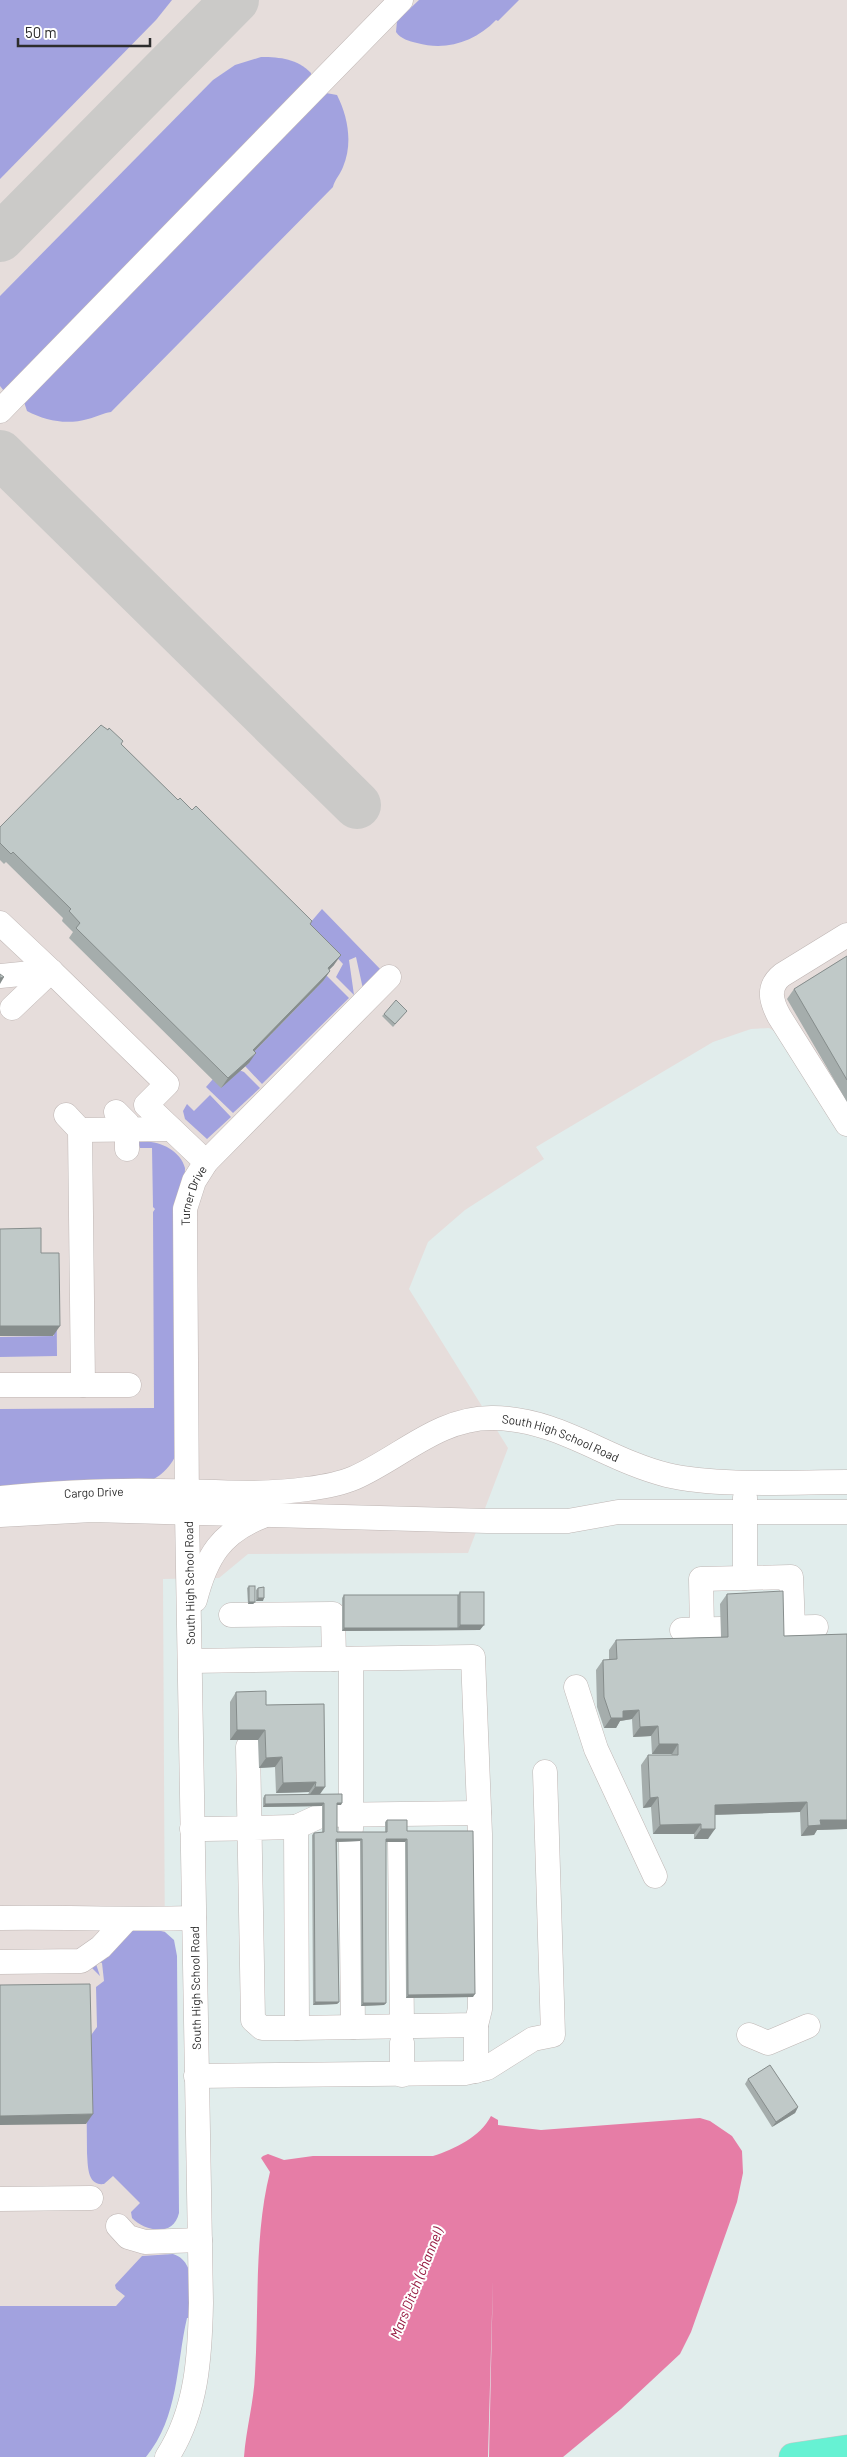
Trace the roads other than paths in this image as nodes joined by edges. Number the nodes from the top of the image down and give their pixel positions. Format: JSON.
{"nodes":[{"id":1,"x":401,"y":0,"type":"edge"},
{"id":2,"x":0,"y":411,"type":"edge"},
{"id":3,"x":0,"y":923,"type":"edge"},
{"id":4,"x":847,"y":935,"type":"edge"},
{"id":5,"x":50,"y":971,"type":"junction"},
{"id":6,"x":0,"y":976,"type":"edge"},
{"id":7,"x":388,"y":977,"type":"dead end"},
{"id":8,"x":12,"y":1008,"type":"dead end"},
{"id":9,"x":146,"y":1105,"type":"junction"},
{"id":10,"x":847,"y":1124,"type":"edge"},
{"id":11,"x":124,"y":1128,"type":"junction"},
{"id":12,"x":171,"y":1129,"type":"junction"},
{"id":13,"x":206,"y":1162,"type":"junction"},
{"id":14,"x":83,"y":1384,"type":"junction"},
{"id":15,"x":129,"y":1384,"type":"dead end"},
{"id":16,"x":0,"y":1385,"type":"edge"},
{"id":17,"x":745,"y":1481,"type":"junction"},
{"id":18,"x":847,"y":1482,"type":"edge"},
{"id":19,"x":0,"y":1498,"type":"edge"},
{"id":20,"x":187,"y":1502,"type":"junction"},
{"id":21,"x":745,"y":1512,"type":"junction"},
{"id":22,"x":845,"y":1512,"type":"edge"},
{"id":23,"x":270,"y":1514,"type":"junction"},
{"id":24,"x":0,"y":1515,"type":"edge"},
{"id":25,"x":745,"y":1578,"type":"junction"},
{"id":26,"x":231,"y":1615,"type":"dead end"},
{"id":27,"x":190,"y":1624,"type":"junction"},
{"id":28,"x":816,"y":1627,"type":"dead end"},
{"id":29,"x":702,"y":1630,"type":"dead end"},
{"id":30,"x":342,"y":1659,"type":"junction"},
{"id":31,"x":190,"y":1661,"type":"junction"},
{"id":32,"x":576,"y":1687,"type":"dead end"},
{"id":33,"x":248,"y":1747,"type":"edge"},
{"id":34,"x":545,"y":1772,"type":"dead end"},
{"id":35,"x":479,"y":1813,"type":"junction"},
{"id":36,"x":400,"y":1826,"type":"junction"},
{"id":37,"x":249,"y":1828,"type":"junction"},
{"id":38,"x":296,"y":1828,"type":"junction"},
{"id":39,"x":192,"y":1829,"type":"junction"},
{"id":40,"x":351,"y":1830,"type":"junction"},
{"id":41,"x":655,"y":1876,"type":"dead end"},
{"id":42,"x":0,"y":1918,"type":"edge"},
{"id":43,"x":194,"y":1918,"type":"junction"},
{"id":44,"x":126,"y":1920,"type":"junction"},
{"id":45,"x":0,"y":1962,"type":"edge"},
{"id":46,"x":476,"y":2025,"type":"junction"},
{"id":47,"x":808,"y":2026,"type":"dead end"},
{"id":48,"x":353,"y":2027,"type":"junction"},
{"id":49,"x":297,"y":2028,"type":"junction"},
{"id":50,"x":402,"y":2035,"type":"junction"},
{"id":51,"x":749,"y":2035,"type":"dead end"},
{"id":52,"x":476,"y":2071,"type":"junction"},
{"id":53,"x":402,"y":2075,"type":"junction"},
{"id":54,"x":196,"y":2076,"type":"junction"},
{"id":55,"x":91,"y":2198,"type":"dead end"},
{"id":56,"x":0,"y":2199,"type":"edge"},
{"id":57,"x":118,"y":2226,"type":"dead end"},
{"id":58,"x":200,"y":2240,"type":"junction"},
{"id":59,"x":847,"y":2449,"type":"edge"},
{"id":60,"x":167,"y":2457,"type":"edge"},
{"id":61,"x":793,"y":2457,"type":"edge"}],
"edges":[{"from":1,"to":2,"type":"street"},
{"from":3,"to":5,"type":"street"},
{"from":4,"to":10,"type":"street"},
{"from":5,"to":6,"type":"street"},
{"from":5,"to":8,"type":"street"},
{"from":5,"to":9,"type":"street"},
{"from":7,"to":13,"type":"street","name":"Turner Drive"},
{"from":9,"to":11,"type":"street"},
{"from":9,"to":12,"type":"street"},
{"from":11,"to":12,"type":"street"},
{"from":11,"to":14,"type":"street"},
{"from":12,"to":13,"type":"street"},
{"from":13,"to":20,"type":"street","name":"Turner Drive"},
{"from":14,"to":15,"type":"street"},
{"from":14,"to":16,"type":"street"},
{"from":17,"to":18,"type":"street","name":"South High School Road"},
{"from":17,"to":20,"type":"street","name":"South High School Road"},
{"from":17,"to":21,"type":"street"},
{"from":19,"to":20,"type":"street","name":"Cargo Drive"},
{"from":20,"to":23,"type":"street","name":"South High School Road"},
{"from":20,"to":24,"type":"street","name":"Cargo Drive"},
{"from":20,"to":27,"type":"street","name":"South High School Road"},
{"from":21,"to":22,"type":"street","name":"South High School Road"},
{"from":21,"to":23,"type":"street","name":"South High School Road"},
{"from":21,"to":25,"type":"street"},
{"from":23,"to":27,"type":"street"},
{"from":25,"to":28,"type":"street"},
{"from":25,"to":29,"type":"street"},
{"from":26,"to":30,"type":"street"},
{"from":27,"to":31,"type":"street","name":"South High School Road"},
{"from":30,"to":31,"type":"street"},
{"from":30,"to":35,"type":"street"},
{"from":30,"to":40,"type":"street"},
{"from":31,"to":39,"type":"street","name":"South High School Road"},
{"from":32,"to":41,"type":"street"},
{"from":33,"to":37,"type":"street"},
{"from":34,"to":52,"type":"street"},
{"from":35,"to":36,"type":"street"},
{"from":35,"to":46,"type":"street"},
{"from":36,"to":40,"type":"street"},
{"from":36,"to":50,"type":"street"},
{"from":37,"to":38,"type":"street"},
{"from":37,"to":39,"type":"street"},
{"from":37,"to":49,"type":"street"},
{"from":38,"to":40,"type":"street"},
{"from":38,"to":49,"type":"street"},
{"from":39,"to":43,"type":"street","name":"South High School Road"},
{"from":40,"to":48,"type":"street"},
{"from":42,"to":44,"type":"street"},
{"from":43,"to":44,"type":"street"},
{"from":43,"to":54,"type":"street","name":"South High School Road"},
{"from":44,"to":45,"type":"street"},
{"from":46,"to":50,"type":"street"},
{"from":46,"to":52,"type":"street"},
{"from":47,"to":51,"type":"street"},
{"from":48,"to":49,"type":"street"},
{"from":48,"to":50,"type":"street"},
{"from":50,"to":53,"type":"street"},
{"from":52,"to":53,"type":"street"},
{"from":53,"to":54,"type":"street"},
{"from":54,"to":58,"type":"street","name":"South High School Road"},
{"from":55,"to":56,"type":"street"},
{"from":57,"to":58,"type":"street"},
{"from":58,"to":60,"type":"street","name":"South High School Road"},
{"from":59,"to":61,"type":"highway"}]}
